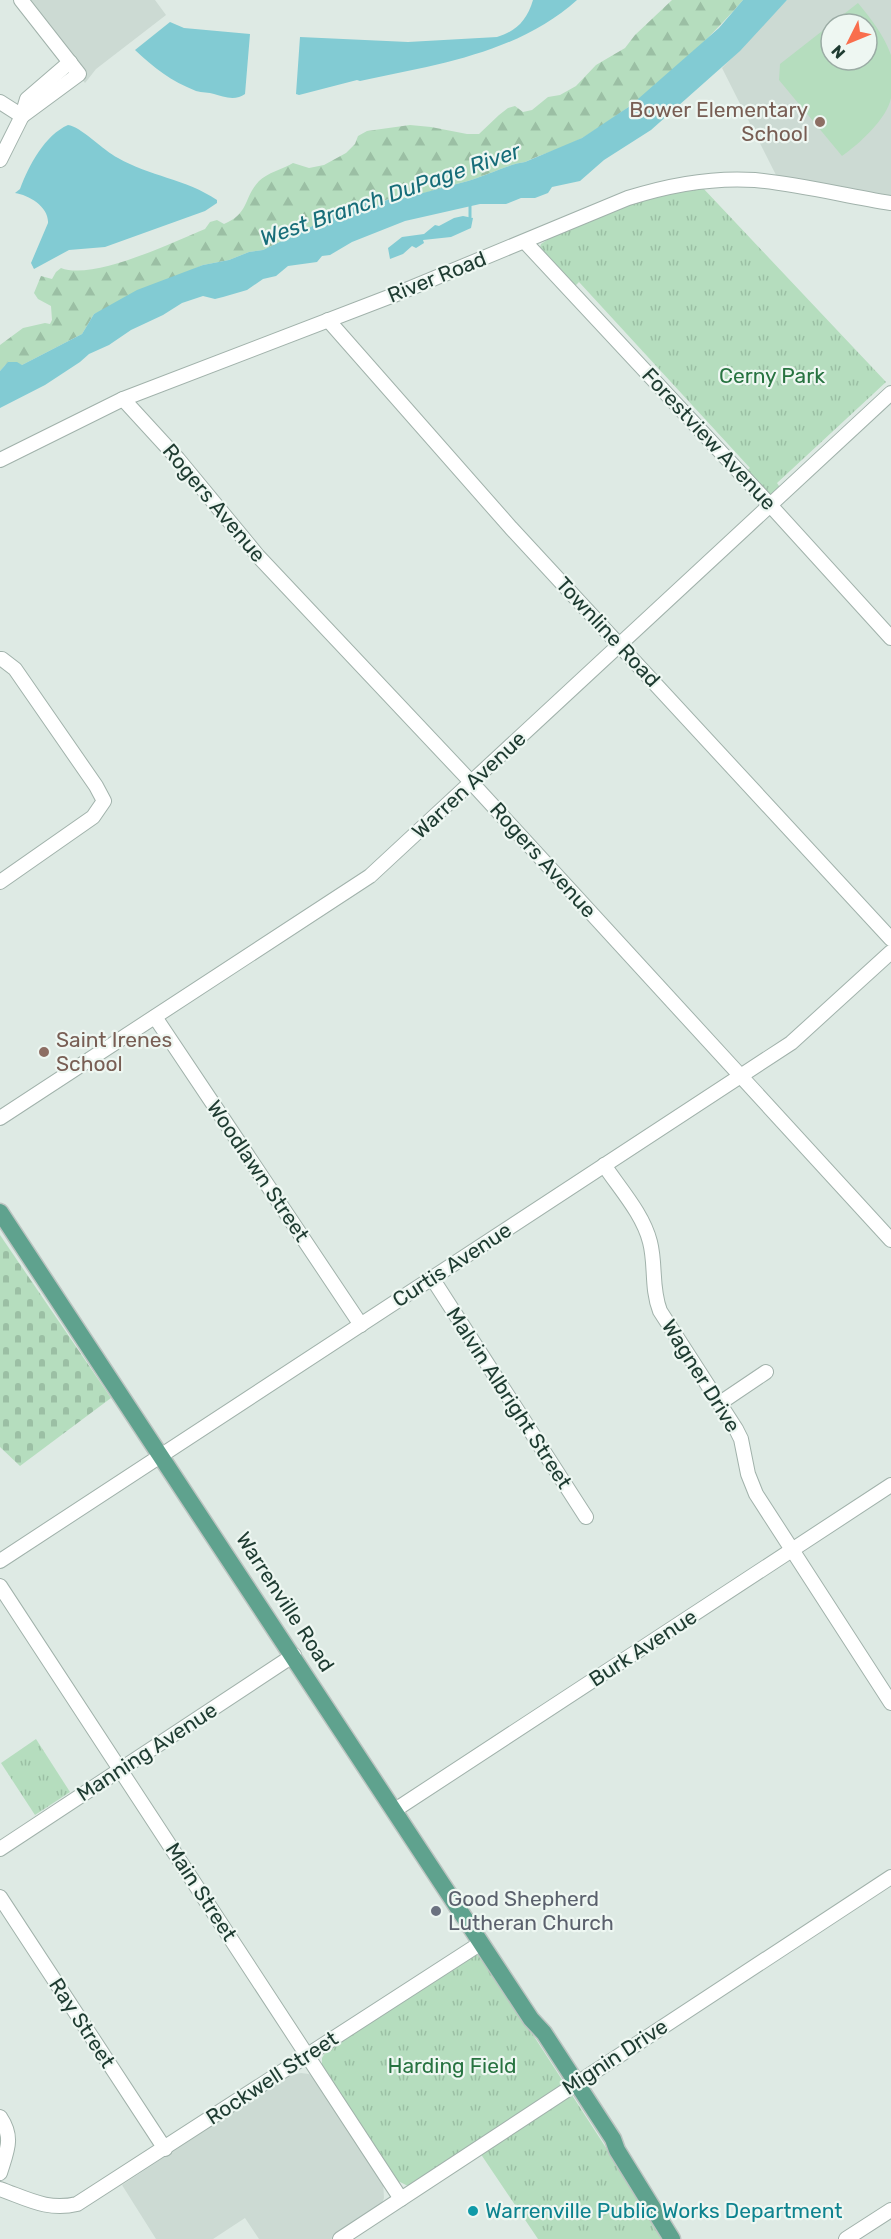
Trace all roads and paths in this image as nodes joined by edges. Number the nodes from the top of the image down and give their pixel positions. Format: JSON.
{"nodes":[{"id":1,"x":21,"y":0,"type":"edge"},
{"id":2,"x":70,"y":62,"type":"junction"},
{"id":3,"x":0,"y":102,"type":"edge"},
{"id":4,"x":22,"y":116,"type":"junction"},
{"id":5,"x":0,"y":159,"type":"edge"},
{"id":6,"x":891,"y":203,"type":"edge"},
{"id":7,"x":525,"y":242,"type":"junction"},
{"id":8,"x":328,"y":321,"type":"junction"},
{"id":9,"x":891,"y":393,"type":"edge"},
{"id":10,"x":123,"y":399,"type":"junction"},
{"id":11,"x":0,"y":460,"type":"edge"},
{"id":12,"x":771,"y":506,"type":"junction"},
{"id":13,"x":891,"y":638,"type":"edge"},
{"id":14,"x":619,"y":645,"type":"junction"},
{"id":15,"x":0,"y":659,"type":"edge"},
{"id":16,"x":472,"y":783,"type":"junction"},
{"id":17,"x":0,"y":882,"type":"edge"},
{"id":18,"x":891,"y":939,"type":"edge"},
{"id":19,"x":891,"y":952,"type":"edge"},
{"id":20,"x":155,"y":1017,"type":"junction"},
{"id":21,"x":740,"y":1077,"type":"junction"},
{"id":22,"x":0,"y":1118,"type":"edge"},
{"id":23,"x":604,"y":1165,"type":"junction"},
{"id":24,"x":0,"y":1212,"type":"edge"},
{"id":25,"x":891,"y":1240,"type":"edge"},
{"id":26,"x":432,"y":1278,"type":"junction"},
{"id":27,"x":361,"y":1324,"type":"junction"},
{"id":28,"x":766,"y":1372,"type":"dead end"},
{"id":29,"x":720,"y":1402,"type":"junction"},
{"id":30,"x":161,"y":1455,"type":"junction"},
{"id":31,"x":891,"y":1485,"type":"edge"},
{"id":32,"x":586,"y":1517,"type":"dead end"},
{"id":33,"x":792,"y":1550,"type":"junction"},
{"id":34,"x":0,"y":1562,"type":"edge"},
{"id":35,"x":0,"y":1586,"type":"edge"},
{"id":36,"x":294,"y":1655,"type":"junction"},
{"id":37,"x":891,"y":1703,"type":"edge"},
{"id":38,"x":121,"y":1768,"type":"junction"},
{"id":39,"x":395,"y":1810,"type":"junction"},
{"id":40,"x":0,"y":1848,"type":"edge"},
{"id":41,"x":891,"y":1877,"type":"edge"},
{"id":42,"x":0,"y":1897,"type":"edge"},
{"id":43,"x":481,"y":1942,"type":"junction"},
{"id":44,"x":308,"y":2055,"type":"junction"},
{"id":45,"x":573,"y":2085,"type":"junction"},
{"id":46,"x":0,"y":2117,"type":"edge"},
{"id":47,"x":165,"y":2148,"type":"junction"},
{"id":48,"x":0,"y":2173,"type":"edge"},
{"id":49,"x":0,"y":2189,"type":"edge"},
{"id":50,"x":401,"y":2199,"type":"junction"},
{"id":51,"x":891,"y":2210,"type":"edge"},
{"id":52,"x":340,"y":2239,"type":"edge"},
{"id":53,"x":672,"y":2239,"type":"edge"},
{"id":54,"x":846,"y":2239,"type":"edge"}],
"edges":[{"from":1,"to":2,"type":"street"},
{"from":2,"to":4,"type":"street"},
{"from":2,"to":4,"type":"street"},
{"from":3,"to":4,"type":"street"},
{"from":4,"to":5,"type":"street"},
{"from":6,"to":7,"type":"street","name":"River Road"},
{"from":7,"to":8,"type":"street","name":"River Road"},
{"from":7,"to":12,"type":"street","name":"Forestview Avenue"},
{"from":8,"to":10,"type":"street","name":"River Road"},
{"from":8,"to":14,"type":"street","name":"Townline Road"},
{"from":9,"to":12,"type":"street","name":"Warren Avenue"},
{"from":10,"to":11,"type":"street","name":"River Road"},
{"from":10,"to":16,"type":"street","name":"Rogers Avenue"},
{"from":12,"to":13,"type":"street","name":"Forestview Avenue"},
{"from":12,"to":14,"type":"street","name":"Warren Avenue"},
{"from":14,"to":16,"type":"street","name":"Warren Avenue"},
{"from":14,"to":18,"type":"street","name":"Townline Road"},
{"from":15,"to":17,"type":"street"},
{"from":16,"to":20,"type":"street","name":"Warren Avenue"},
{"from":16,"to":21,"type":"street","name":"Rogers Avenue"},
{"from":19,"to":21,"type":"street","name":"Curtis Avenue"},
{"from":20,"to":22,"type":"street","name":"Warren Avenue"},
{"from":20,"to":27,"type":"street","name":"Woodlawn Street"},
{"from":21,"to":23,"type":"street","name":"Curtis Avenue"},
{"from":21,"to":25,"type":"street","name":"Rogers Avenue"},
{"from":23,"to":26,"type":"street","name":"Curtis Avenue"},
{"from":23,"to":29,"type":"street","name":"Wagner Drive"},
{"from":24,"to":30,"type":"main road","name":"Warrenville Road"},
{"from":26,"to":27,"type":"street","name":"Curtis Avenue"},
{"from":26,"to":32,"type":"street","name":"Malvin Albright Street"},
{"from":27,"to":30,"type":"street","name":"Curtis Avenue"},
{"from":28,"to":29,"type":"street"},
{"from":29,"to":33,"type":"street","name":"Wagner Drive"},
{"from":30,"to":34,"type":"street","name":"Curtis Avenue"},
{"from":30,"to":36,"type":"main road","name":"Warrenville Road"},
{"from":31,"to":33,"type":"street","name":"Burk Avenue"},
{"from":33,"to":37,"type":"street","name":"Wagner Drive"},
{"from":33,"to":39,"type":"street","name":"Burk Avenue"},
{"from":35,"to":38,"type":"street","name":"Main Street"},
{"from":36,"to":38,"type":"street","name":"Manning Avenue"},
{"from":36,"to":39,"type":"main road","name":"Warrenville Road"},
{"from":38,"to":40,"type":"street","name":"Manning Avenue"},
{"from":38,"to":44,"type":"street","name":"Main Street"},
{"from":39,"to":43,"type":"main road","name":"Warrenville Road"},
{"from":41,"to":45,"type":"street","name":"Mignin Drive"},
{"from":42,"to":47,"type":"street","name":"Ray Street"},
{"from":43,"to":44,"type":"street","name":"Rockwell Street"},
{"from":43,"to":45,"type":"main road","name":"Warrenville Road"},
{"from":44,"to":47,"type":"street","name":"Rockwell Street"},
{"from":44,"to":50,"type":"street","name":"Main Street"},
{"from":45,"to":50,"type":"street","name":"Mignin Drive"},
{"from":45,"to":53,"type":"main road","name":"Warrenville Road"},
{"from":46,"to":48,"type":"street"},
{"from":47,"to":49,"type":"street","name":"Rockwell Street"},
{"from":50,"to":52,"type":"street","name":"Mignin Drive"},
{"from":51,"to":54,"type":"street"}]}
